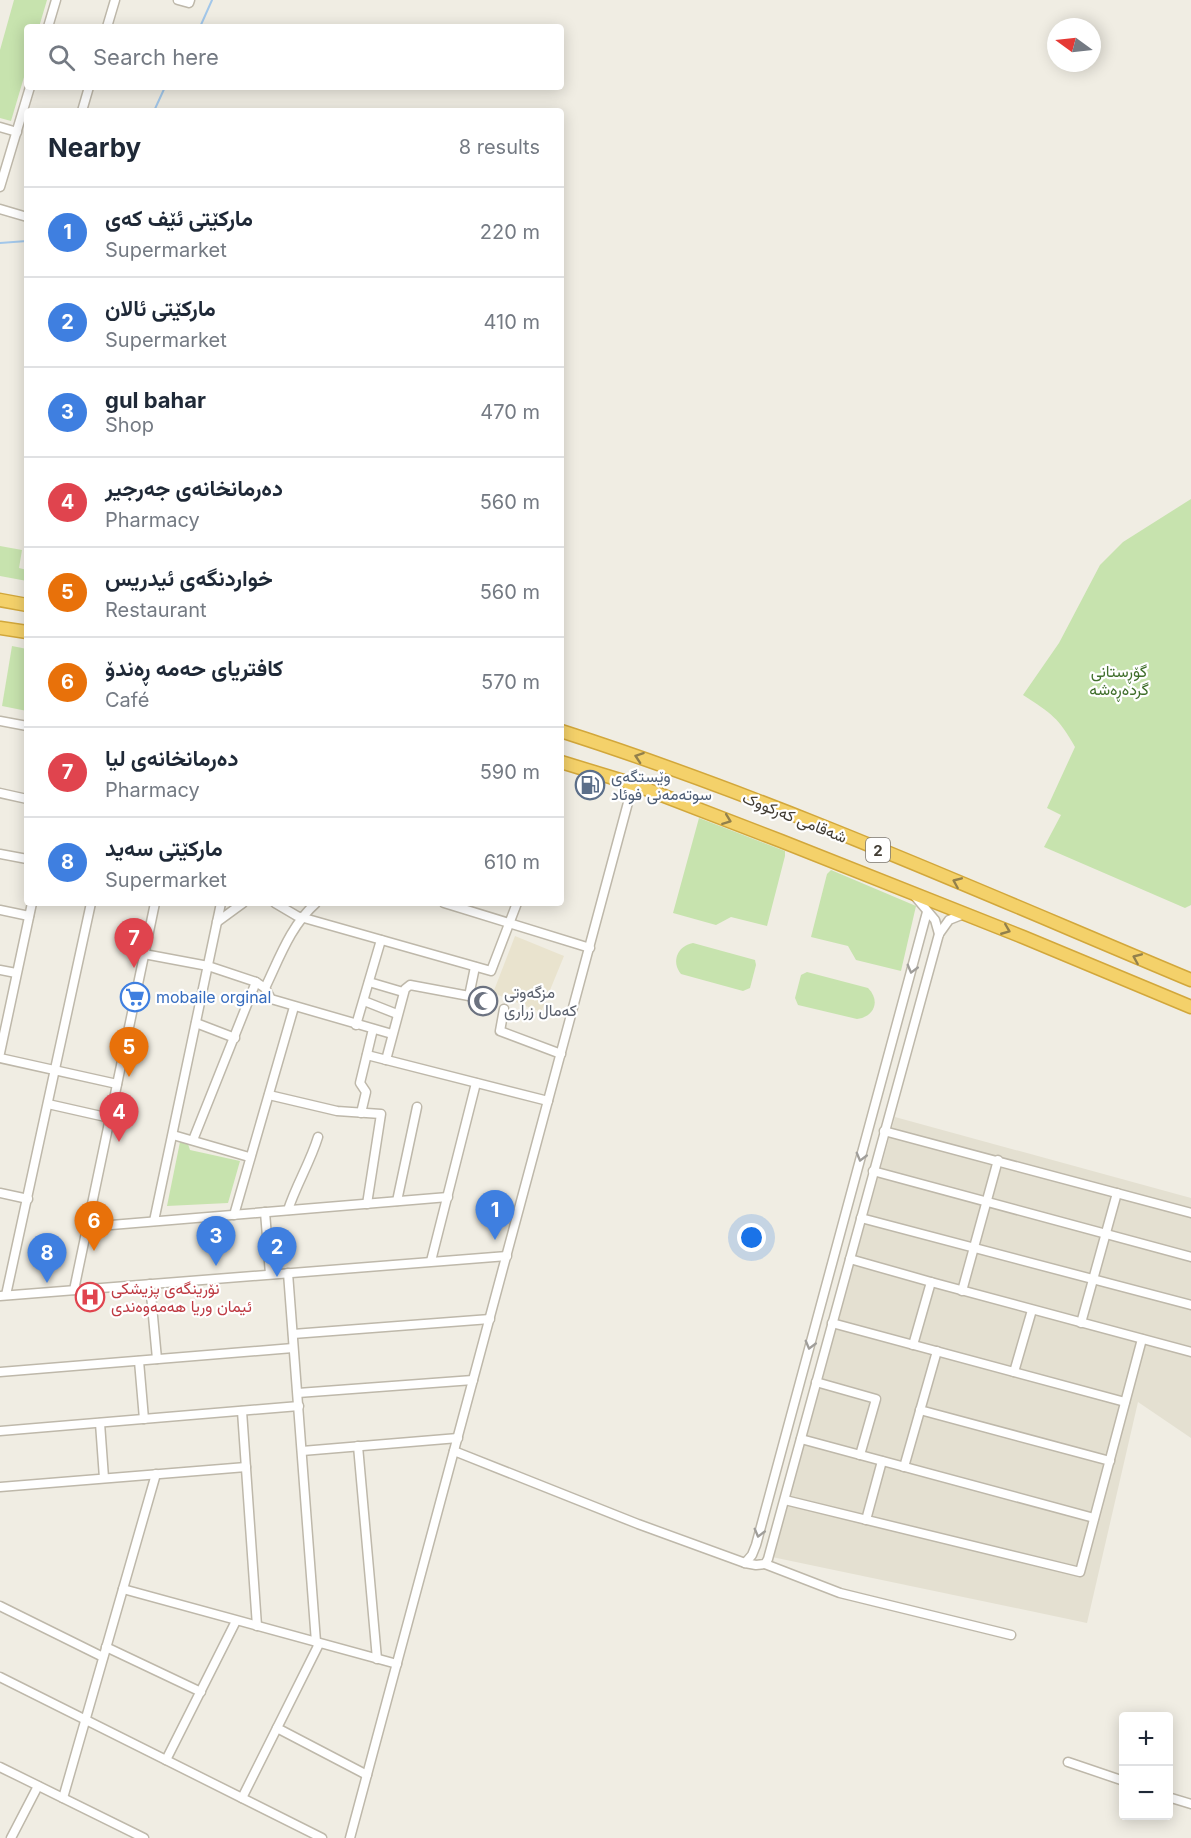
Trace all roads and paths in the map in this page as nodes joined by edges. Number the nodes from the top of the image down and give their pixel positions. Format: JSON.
{"nodes":[{"id":1,"x":56,"y":0,"type":"edge"},
{"id":2,"x":115,"y":0,"type":"edge"},
{"id":3,"x":178,"y":0,"type":"edge"},
{"id":4,"x":190,"y":0,"type":"edge"},
{"id":5,"x":49,"y":24,"type":"edge"},
{"id":6,"x":108,"y":24,"type":"edge"},
{"id":7,"x":29,"y":90,"type":"edge"},
{"id":8,"x":88,"y":90,"type":"edge"},
{"id":9,"x":83,"y":108,"type":"edge"},
{"id":10,"x":0,"y":127,"type":"edge"},
{"id":11,"x":16,"y":132,"type":"junction"},
{"id":12,"x":0,"y":187,"type":"edge"},
{"id":13,"x":0,"y":209,"type":"edge"},
{"id":14,"x":24,"y":216,"type":"edge"},
{"id":15,"x":0,"y":600,"type":"edge"},
{"id":16,"x":24,"y":604,"type":"edge"},
{"id":17,"x":0,"y":628,"type":"edge"},
{"id":18,"x":24,"y":632,"type":"edge"},
{"id":19,"x":0,"y":721,"type":"edge"},
{"id":20,"x":24,"y":725,"type":"edge"},
{"id":21,"x":564,"y":732,"type":"edge"},
{"id":22,"x":564,"y":763,"type":"edge"},
{"id":23,"x":633,"y":784,"type":"junction"},
{"id":24,"x":0,"y":793,"type":"edge"},
{"id":25,"x":24,"y":798,"type":"edge"},
{"id":26,"x":0,"y":854,"type":"edge"},
{"id":27,"x":24,"y":858,"type":"edge"},
{"id":28,"x":913,"y":893,"type":"junction"},
{"id":29,"x":31,"y":906,"type":"edge"},
{"id":30,"x":90,"y":906,"type":"edge"},
{"id":31,"x":154,"y":906,"type":"edge"},
{"id":32,"x":220,"y":906,"type":"edge"},
{"id":33,"x":239,"y":906,"type":"edge"},
{"id":34,"x":281,"y":906,"type":"edge"},
{"id":35,"x":313,"y":906,"type":"edge"},
{"id":36,"x":454,"y":906,"type":"edge"},
{"id":37,"x":516,"y":906,"type":"edge"},
{"id":38,"x":0,"y":910,"type":"edge"},
{"id":39,"x":927,"y":912,"type":"junction"},
{"id":40,"x":966,"y":914,"type":"junction"},
{"id":41,"x":29,"y":916,"type":"junction"},
{"id":42,"x":302,"y":917,"type":"junction"},
{"id":43,"x":217,"y":922,"type":"junction"},
{"id":44,"x":511,"y":923,"type":"junction"},
{"id":45,"x":939,"y":934,"type":"junction"},
{"id":46,"x":381,"y":940,"type":"junction"},
{"id":47,"x":590,"y":948,"type":"junction"},
{"id":48,"x":144,"y":954,"type":"junction"},
{"id":49,"x":208,"y":966,"type":"junction"},
{"id":50,"x":475,"y":966,"type":"junction"},
{"id":51,"x":0,"y":969,"type":"edge"},
{"id":52,"x":16,"y":973,"type":"junction"},
{"id":53,"x":1191,"y":980,"type":"edge"},
{"id":54,"x":256,"y":982,"type":"junction"},
{"id":55,"x":369,"y":982,"type":"junction"},
{"id":56,"x":265,"y":988,"type":"junction"},
{"id":57,"x":404,"y":992,"type":"junction"},
{"id":58,"x":363,"y":1001,"type":"junction"},
{"id":59,"x":294,"y":1007,"type":"junction"},
{"id":60,"x":1191,"y":1007,"type":"edge"},
{"id":61,"x":504,"y":1009,"type":"dead end"},
{"id":62,"x":398,"y":1014,"type":"junction"},
{"id":63,"x":196,"y":1023,"type":"junction"},
{"id":64,"x":356,"y":1025,"type":"junction"},
{"id":65,"x":373,"y":1029,"type":"junction"},
{"id":66,"x":2,"y":1030,"type":"edge"},
{"id":67,"x":392,"y":1034,"type":"junction"},
{"id":68,"x":235,"y":1038,"type":"junction"},
{"id":69,"x":0,"y":1053,"type":"edge"},
{"id":70,"x":561,"y":1054,"type":"junction"},
{"id":71,"x":367,"y":1055,"type":"junction"},
{"id":72,"x":0,"y":1058,"type":"edge"},
{"id":73,"x":386,"y":1060,"type":"junction"},
{"id":74,"x":55,"y":1071,"type":"junction"},
{"id":75,"x":476,"y":1083,"type":"junction"},
{"id":76,"x":117,"y":1084,"type":"junction"},
{"id":77,"x":269,"y":1095,"type":"junction"},
{"id":78,"x":548,"y":1101,"type":"junction"},
{"id":79,"x":48,"y":1104,"type":"junction"},
{"id":80,"x":417,"y":1107,"type":"dead end"},
{"id":81,"x":361,"y":1113,"type":"junction"},
{"id":82,"x":110,"y":1118,"type":"junction"},
{"id":83,"x":884,"y":1131,"type":"junction"},
{"id":84,"x":173,"y":1135,"type":"junction"},
{"id":85,"x":318,"y":1137,"type":"dead end"},
{"id":86,"x":193,"y":1140,"type":"junction"},
{"id":87,"x":249,"y":1157,"type":"junction"},
{"id":88,"x":998,"y":1160,"type":"junction"},
{"id":89,"x":873,"y":1171,"type":"junction"},
{"id":90,"x":0,"y":1193,"type":"edge"},
{"id":91,"x":1117,"y":1193,"type":"junction"},
{"id":92,"x":851,"y":1194,"type":"junction"},
{"id":93,"x":448,"y":1197,"type":"junction"},
{"id":94,"x":866,"y":1198,"type":"junction"},
{"id":95,"x":28,"y":1199,"type":"junction"},
{"id":96,"x":397,"y":1201,"type":"junction"},
{"id":97,"x":986,"y":1202,"type":"junction"},
{"id":98,"x":367,"y":1204,"type":"junction"},
{"id":99,"x":288,"y":1210,"type":"junction"},
{"id":100,"x":265,"y":1212,"type":"junction"},
{"id":101,"x":1191,"y":1213,"type":"edge"},
{"id":102,"x":234,"y":1215,"type":"junction"},
{"id":103,"x":861,"y":1218,"type":"junction"},
{"id":104,"x":154,"y":1221,"type":"junction"},
{"id":105,"x":87,"y":1227,"type":"junction"},
{"id":106,"x":1106,"y":1234,"type":"junction"},
{"id":107,"x":974,"y":1248,"type":"junction"},
{"id":108,"x":507,"y":1256,"type":"junction"},
{"id":109,"x":1191,"y":1257,"type":"edge"},
{"id":110,"x":850,"y":1258,"type":"junction"},
{"id":111,"x":432,"y":1261,"type":"junction"},
{"id":112,"x":288,"y":1273,"type":"junction"},
{"id":113,"x":270,"y":1274,"type":"junction"},
{"id":114,"x":1093,"y":1279,"type":"junction"},
{"id":115,"x":931,"y":1282,"type":"junction"},
{"id":116,"x":150,"y":1284,"type":"junction"},
{"id":117,"x":74,"y":1290,"type":"junction"},
{"id":118,"x":962,"y":1291,"type":"junction"},
{"id":119,"x":3,"y":1296,"type":"edge"},
{"id":120,"x":1191,"y":1305,"type":"edge"},
{"id":121,"x":1032,"y":1310,"type":"junction"},
{"id":122,"x":490,"y":1319,"type":"junction"},
{"id":123,"x":832,"y":1323,"type":"junction"},
{"id":124,"x":1081,"y":1323,"type":"junction"},
{"id":125,"x":293,"y":1334,"type":"junction"},
{"id":126,"x":1142,"y":1339,"type":"junction"},
{"id":127,"x":913,"y":1345,"type":"junction"},
{"id":128,"x":293,"y":1348,"type":"junction"},
{"id":129,"x":937,"y":1351,"type":"junction"},
{"id":130,"x":1191,"y":1352,"type":"edge"},
{"id":131,"x":157,"y":1359,"type":"junction"},
{"id":132,"x":139,"y":1360,"type":"junction"},
{"id":133,"x":0,"y":1372,"type":"edge"},
{"id":134,"x":1014,"y":1372,"type":"junction"},
{"id":135,"x":473,"y":1380,"type":"junction"},
{"id":136,"x":816,"y":1382,"type":"junction"},
{"id":137,"x":798,"y":1392,"type":"junction"},
{"id":138,"x":298,"y":1393,"type":"junction"},
{"id":139,"x":813,"y":1396,"type":"junction"},
{"id":140,"x":1125,"y":1402,"type":"junction"},
{"id":141,"x":299,"y":1406,"type":"junction"},
{"id":142,"x":920,"y":1410,"type":"junction"},
{"id":143,"x":242,"y":1411,"type":"junction"},
{"id":144,"x":144,"y":1419,"type":"junction"},
{"id":145,"x":100,"y":1423,"type":"junction"},
{"id":146,"x":0,"y":1431,"type":"edge"},
{"id":147,"x":458,"y":1438,"type":"junction"},
{"id":148,"x":801,"y":1439,"type":"junction"},
{"id":149,"x":358,"y":1446,"type":"junction"},
{"id":150,"x":302,"y":1451,"type":"junction"},
{"id":151,"x":454,"y":1451,"type":"junction"},
{"id":152,"x":860,"y":1455,"type":"junction"},
{"id":153,"x":882,"y":1461,"type":"junction"},
{"id":154,"x":1110,"y":1461,"type":"junction"},
{"id":155,"x":246,"y":1467,"type":"junction"},
{"id":156,"x":904,"y":1467,"type":"junction"},
{"id":157,"x":156,"y":1474,"type":"junction"},
{"id":158,"x":104,"y":1478,"type":"junction"},
{"id":159,"x":0,"y":1487,"type":"edge"},
{"id":160,"x":784,"y":1500,"type":"junction"},
{"id":161,"x":1094,"y":1518,"type":"junction"},
{"id":162,"x":866,"y":1520,"type":"junction"},
{"id":163,"x":745,"y":1563,"type":"junction"},
{"id":164,"x":765,"y":1564,"type":"junction"},
{"id":165,"x":123,"y":1589,"type":"junction"},
{"id":166,"x":0,"y":1606,"type":"edge"},
{"id":167,"x":236,"y":1621,"type":"junction"},
{"id":168,"x":257,"y":1626,"type":"junction"},
{"id":169,"x":1011,"y":1635,"type":"dead end"},
{"id":170,"x":317,"y":1643,"type":"junction"},
{"id":171,"x":106,"y":1647,"type":"junction"},
{"id":172,"x":103,"y":1657,"type":"junction"},
{"id":173,"x":377,"y":1659,"type":"junction"},
{"id":174,"x":397,"y":1664,"type":"junction"},
{"id":175,"x":0,"y":1677,"type":"edge"},
{"id":176,"x":201,"y":1692,"type":"junction"},
{"id":177,"x":86,"y":1718,"type":"junction"},
{"id":178,"x":277,"y":1728,"type":"junction"},
{"id":179,"x":166,"y":1760,"type":"junction"},
{"id":180,"x":1068,"y":1762,"type":"dead end"},
{"id":181,"x":0,"y":1767,"type":"edge"},
{"id":182,"x":367,"y":1775,"type":"junction"},
{"id":183,"x":1119,"y":1779,"type":"edge"},
{"id":184,"x":38,"y":1786,"type":"junction"},
{"id":185,"x":63,"y":1798,"type":"junction"},
{"id":186,"x":242,"y":1798,"type":"junction"},
{"id":187,"x":1173,"y":1799,"type":"edge"},
{"id":188,"x":1191,"y":1804,"type":"edge"},
{"id":189,"x":0,"y":1835,"type":"edge"},
{"id":190,"x":6,"y":1838,"type":"edge"},
{"id":191,"x":11,"y":1838,"type":"edge"},
{"id":192,"x":144,"y":1838,"type":"edge"},
{"id":193,"x":322,"y":1838,"type":"edge"},
{"id":194,"x":350,"y":1838,"type":"edge"}],
"edges":[{"from":1,"to":5,"type":"street"},
{"from":2,"to":6,"type":"street"},
{"from":3,"to":4,"type":"street"},
{"from":7,"to":11,"type":"street"},
{"from":8,"to":9,"type":"street"},
{"from":10,"to":11,"type":"street"},
{"from":11,"to":12,"type":"street"},
{"from":13,"to":14,"type":"street"},
{"from":15,"to":16,"type":"highway"},
{"from":17,"to":18,"type":"highway"},
{"from":19,"to":20,"type":"street"},
{"from":53,"to":21,"type":"highway","name":"شەقامی کەرکووک","number":"2","one_way":true},
{"from":22,"to":23,"type":"highway","name":"شەقامی کەرکووک","number":"2"},
{"from":23,"to":28,"type":"highway","name":"شەقامی کەرکووک","number":"2","one_way":true},
{"from":23,"to":47,"type":"street"},
{"from":24,"to":25,"type":"street"},
{"from":26,"to":27,"type":"street"},
{"from":28,"to":39,"type":"street"},
{"from":28,"to":40,"type":"highway","name":"شەقامی کەرکووک","number":"2"},
{"from":29,"to":41,"type":"street"},
{"from":30,"to":74,"type":"street"},
{"from":31,"to":48,"type":"street"},
{"from":32,"to":43,"type":"street"},
{"from":33,"to":43,"type":"street"},
{"from":34,"to":42,"type":"street"},
{"from":35,"to":42,"type":"street"},
{"from":36,"to":44,"type":"street"},
{"from":37,"to":44,"type":"street"},
{"from":38,"to":41,"type":"street"},
{"from":39,"to":45,"type":"street"},
{"from":39,"to":92,"type":"street","one_way":true},
{"from":40,"to":45,"type":"street"},
{"from":40,"to":60,"type":"highway","name":"شەقامی کەرکووک","number":"2","one_way":true},
{"from":41,"to":52,"type":"street"},
{"from":42,"to":46,"type":"street"},
{"from":42,"to":56,"type":"street"},
{"from":43,"to":49,"type":"street"},
{"from":44,"to":47,"type":"street"},
{"from":44,"to":50,"type":"street"},
{"from":45,"to":83,"type":"street"},
{"from":46,"to":50,"type":"street"},
{"from":46,"to":55,"type":"street"},
{"from":47,"to":70,"type":"street"},
{"from":48,"to":49,"type":"street"},
{"from":48,"to":76,"type":"street"},
{"from":49,"to":54,"type":"street"},
{"from":49,"to":63,"type":"street"},
{"from":50,"to":57,"type":"street"},
{"from":51,"to":52,"type":"street"},
{"from":52,"to":66,"type":"street"},
{"from":54,"to":56,"type":"street"},
{"from":54,"to":68,"type":"street"},
{"from":55,"to":57,"type":"street"},
{"from":55,"to":58,"type":"street"},
{"from":56,"to":59,"type":"street"},
{"from":57,"to":62,"type":"street"},
{"from":58,"to":62,"type":"street"},
{"from":58,"to":64,"type":"street"},
{"from":59,"to":64,"type":"street"},
{"from":59,"to":77,"type":"street"},
{"from":61,"to":70,"type":"street"},
{"from":62,"to":67,"type":"street"},
{"from":63,"to":68,"type":"street"},
{"from":63,"to":84,"type":"street"},
{"from":64,"to":65,"type":"street"},
{"from":65,"to":67,"type":"street"},
{"from":65,"to":71,"type":"street"},
{"from":66,"to":69,"type":"street"},
{"from":67,"to":73,"type":"street"},
{"from":68,"to":86,"type":"street"},
{"from":70,"to":78,"type":"street"},
{"from":71,"to":73,"type":"street"},
{"from":71,"to":81,"type":"street"},
{"from":72,"to":74,"type":"street"},
{"from":73,"to":75,"type":"street"},
{"from":74,"to":76,"type":"street"},
{"from":74,"to":79,"type":"street"},
{"from":75,"to":78,"type":"street"},
{"from":75,"to":93,"type":"street"},
{"from":76,"to":82,"type":"street"},
{"from":77,"to":81,"type":"street"},
{"from":77,"to":87,"type":"street"},
{"from":78,"to":108,"type":"street"},
{"from":79,"to":82,"type":"street"},
{"from":79,"to":95,"type":"street"},
{"from":80,"to":96,"type":"street"},
{"from":81,"to":98,"type":"street"},
{"from":82,"to":105,"type":"street"},
{"from":83,"to":88,"type":"street"},
{"from":83,"to":89,"type":"street"},
{"from":84,"to":86,"type":"street"},
{"from":84,"to":104,"type":"street"},
{"from":85,"to":99,"type":"street"},
{"from":86,"to":87,"type":"street"},
{"from":87,"to":102,"type":"street"},
{"from":88,"to":91,"type":"street"},
{"from":88,"to":97,"type":"street"},
{"from":89,"to":94,"type":"street"},
{"from":89,"to":97,"type":"street"},
{"from":90,"to":95,"type":"street"},
{"from":91,"to":101,"type":"street"},
{"from":91,"to":106,"type":"street"},
{"from":92,"to":94,"type":"street"},
{"from":92,"to":137,"type":"street","one_way":true},
{"from":93,"to":96,"type":"street"},
{"from":93,"to":111,"type":"street"},
{"from":94,"to":103,"type":"street"},
{"from":95,"to":119,"type":"street"},
{"from":96,"to":98,"type":"street"},
{"from":97,"to":106,"type":"street"},
{"from":97,"to":107,"type":"street"},
{"from":98,"to":99,"type":"street"},
{"from":99,"to":100,"type":"street"},
{"from":100,"to":102,"type":"street"},
{"from":100,"to":113,"type":"street"},
{"from":102,"to":104,"type":"street"},
{"from":103,"to":107,"type":"street"},
{"from":103,"to":110,"type":"street"},
{"from":104,"to":105,"type":"street"},
{"from":105,"to":117,"type":"street"},
{"from":106,"to":109,"type":"street"},
{"from":106,"to":114,"type":"street"},
{"from":107,"to":114,"type":"street"},
{"from":107,"to":118,"type":"street"},
{"from":108,"to":111,"type":"street"},
{"from":108,"to":122,"type":"street"},
{"from":110,"to":115,"type":"street"},
{"from":110,"to":123,"type":"street"},
{"from":111,"to":112,"type":"street"},
{"from":112,"to":113,"type":"street"},
{"from":112,"to":125,"type":"street"},
{"from":113,"to":116,"type":"street"},
{"from":114,"to":120,"type":"street"},
{"from":114,"to":124,"type":"street"},
{"from":115,"to":118,"type":"street"},
{"from":115,"to":127,"type":"street"},
{"from":116,"to":117,"type":"street"},
{"from":116,"to":131,"type":"street"},
{"from":117,"to":119,"type":"street"},
{"from":118,"to":121,"type":"street"},
{"from":121,"to":124,"type":"street"},
{"from":121,"to":134,"type":"street"},
{"from":122,"to":125,"type":"street"},
{"from":122,"to":135,"type":"street"},
{"from":123,"to":127,"type":"street"},
{"from":123,"to":136,"type":"street"},
{"from":124,"to":126,"type":"street"},
{"from":125,"to":128,"type":"street"},
{"from":126,"to":130,"type":"street"},
{"from":126,"to":140,"type":"street"},
{"from":127,"to":129,"type":"street"},
{"from":128,"to":131,"type":"street"},
{"from":128,"to":138,"type":"street"},
{"from":129,"to":134,"type":"street"},
{"from":129,"to":142,"type":"street"},
{"from":131,"to":132,"type":"street"},
{"from":132,"to":133,"type":"street"},
{"from":132,"to":144,"type":"street"},
{"from":134,"to":140,"type":"street"},
{"from":135,"to":138,"type":"street"},
{"from":135,"to":147,"type":"street"},
{"from":136,"to":139,"type":"street"},
{"from":136,"to":152,"type":"street"},
{"from":137,"to":139,"type":"street"},
{"from":137,"to":163,"type":"street","one_way":true},
{"from":138,"to":141,"type":"street"},
{"from":139,"to":148,"type":"street"},
{"from":140,"to":154,"type":"street"},
{"from":141,"to":143,"type":"street"},
{"from":141,"to":150,"type":"street"},
{"from":142,"to":154,"type":"street"},
{"from":142,"to":156,"type":"street"},
{"from":143,"to":144,"type":"street"},
{"from":143,"to":155,"type":"street"},
{"from":144,"to":145,"type":"street"},
{"from":145,"to":146,"type":"street"},
{"from":145,"to":158,"type":"street"},
{"from":147,"to":149,"type":"street"},
{"from":147,"to":151,"type":"street"},
{"from":148,"to":152,"type":"street"},
{"from":148,"to":160,"type":"street"},
{"from":149,"to":150,"type":"street"},
{"from":149,"to":173,"type":"street"},
{"from":150,"to":170,"type":"street"},
{"from":151,"to":163,"type":"street"},
{"from":151,"to":174,"type":"street"},
{"from":152,"to":153,"type":"street"},
{"from":153,"to":156,"type":"street"},
{"from":153,"to":162,"type":"street"},
{"from":154,"to":161,"type":"street"},
{"from":155,"to":157,"type":"street"},
{"from":155,"to":168,"type":"street"},
{"from":156,"to":161,"type":"street"},
{"from":157,"to":158,"type":"street"},
{"from":157,"to":165,"type":"street"},
{"from":158,"to":159,"type":"street"},
{"from":160,"to":162,"type":"street"},
{"from":160,"to":164,"type":"street"},
{"from":161,"to":162,"type":"street"},
{"from":163,"to":164,"type":"street"},
{"from":164,"to":169,"type":"street"},
{"from":165,"to":167,"type":"street"},
{"from":165,"to":171,"type":"street"},
{"from":166,"to":172,"type":"street"},
{"from":167,"to":168,"type":"street"},
{"from":167,"to":176,"type":"street"},
{"from":168,"to":170,"type":"street"},
{"from":170,"to":173,"type":"street"},
{"from":170,"to":178,"type":"street"},
{"from":171,"to":172,"type":"street"},
{"from":171,"to":176,"type":"street"},
{"from":172,"to":177,"type":"street"},
{"from":173,"to":174,"type":"street"},
{"from":174,"to":182,"type":"street"},
{"from":175,"to":177,"type":"street"},
{"from":176,"to":179,"type":"street"},
{"from":177,"to":179,"type":"street"},
{"from":177,"to":185,"type":"street"},
{"from":178,"to":182,"type":"street"},
{"from":178,"to":186,"type":"street"},
{"from":179,"to":186,"type":"street"},
{"from":180,"to":183,"type":"street"},
{"from":181,"to":184,"type":"street"},
{"from":182,"to":194,"type":"street"},
{"from":184,"to":185,"type":"street"},
{"from":184,"to":191,"type":"street"},
{"from":185,"to":192,"type":"street"},
{"from":186,"to":193,"type":"street"},
{"from":187,"to":188,"type":"street"},
{"from":189,"to":190,"type":"street"}]}
